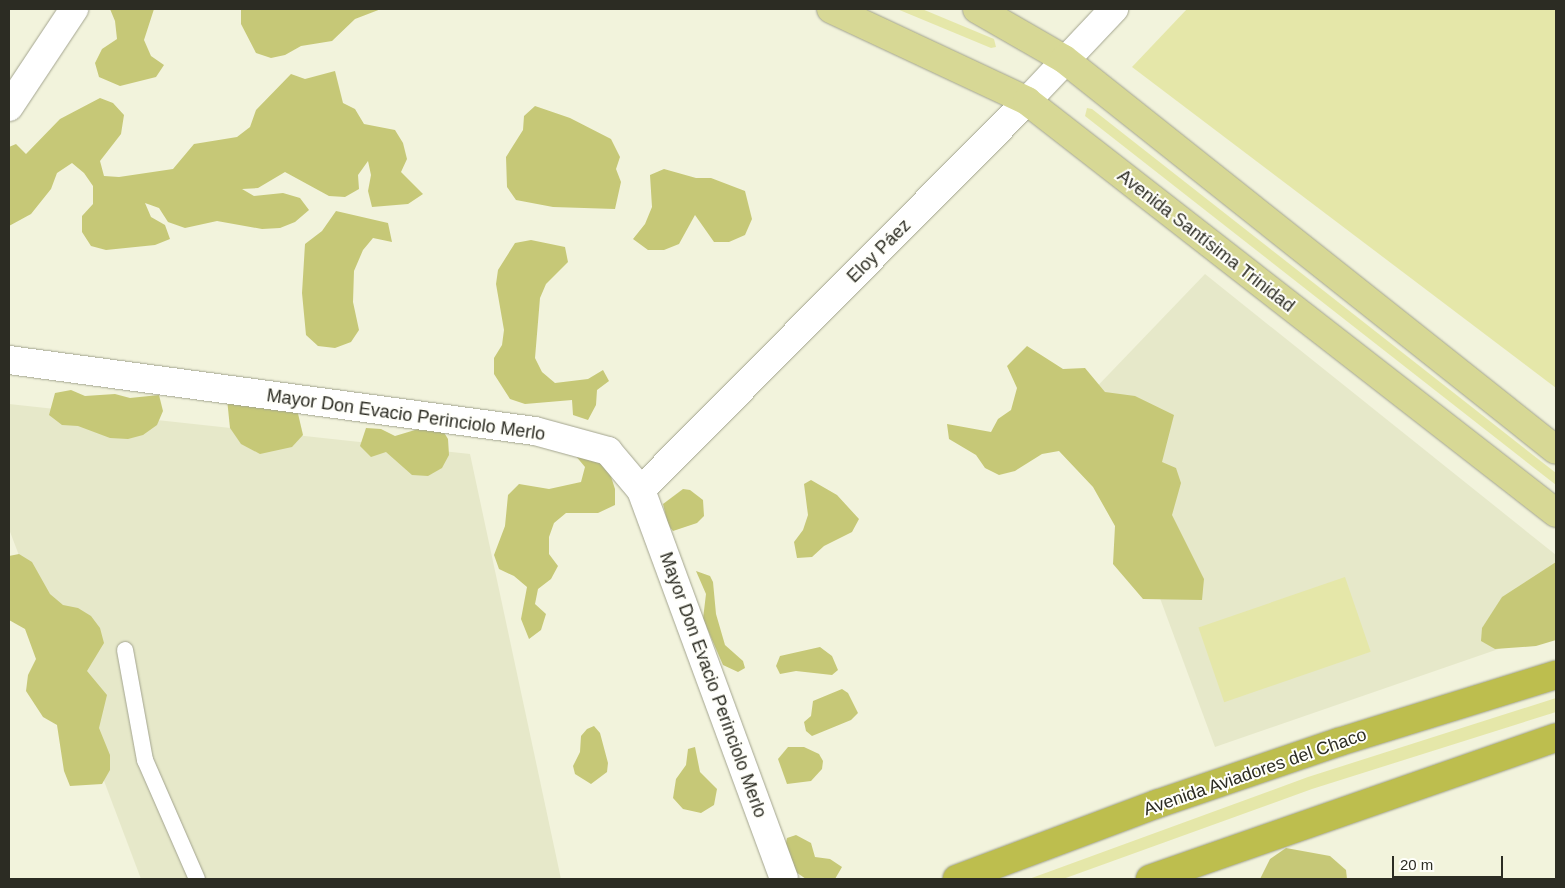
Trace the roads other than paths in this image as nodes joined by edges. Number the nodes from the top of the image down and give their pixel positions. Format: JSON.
{"nodes":[{"id":1,"x":74,"y":9,"type":"edge"},
{"id":2,"x":832,"y":9,"type":"edge"},
{"id":3,"x":977,"y":9,"type":"edge"},
{"id":4,"x":1114,"y":9,"type":"edge"},
{"id":5,"x":1064,"y":59,"type":"junction"},
{"id":6,"x":1027,"y":101,"type":"junction"},
{"id":7,"x":9,"y":107,"type":"edge"},
{"id":8,"x":9,"y":360,"type":"edge"},
{"id":9,"x":1556,"y":450,"type":"edge"},
{"id":10,"x":641,"y":490,"type":"junction"},
{"id":11,"x":1556,"y":513,"type":"edge"},
{"id":12,"x":125,"y":650,"type":"dead end"},
{"id":13,"x":1556,"y":675,"type":"edge"},
{"id":14,"x":1556,"y":738,"type":"edge"},
{"id":15,"x":197,"y":879,"type":"edge"},
{"id":16,"x":784,"y":879,"type":"edge"},
{"id":17,"x":957,"y":879,"type":"edge"},
{"id":18,"x":1150,"y":879,"type":"edge"}],
"edges":[{"from":1,"to":7,"type":"street"},
{"from":2,"to":6,"type":"main road","name":"Avenida Santísima Trinidad"},
{"from":3,"to":5,"type":"main road"},
{"from":4,"to":5,"type":"street","name":"Eloy Páez"},
{"from":5,"to":6,"type":"street","name":"Eloy Páez"},
{"from":5,"to":9,"type":"main road"},
{"from":6,"to":10,"type":"street","name":"Eloy Páez"},
{"from":6,"to":11,"type":"main road","name":"Avenida Santísima Trinidad"},
{"from":8,"to":10,"type":"street","name":"Mayor Don Evacio Perinciolo Merlo"},
{"from":10,"to":16,"type":"street","name":"Mayor Don Evacio Perinciolo Merlo"},
{"from":12,"to":15,"type":"lane"},
{"from":13,"to":17,"type":"highway","name":"Avenida Aviadores del Chaco"},
{"from":14,"to":18,"type":"highway"}]}
